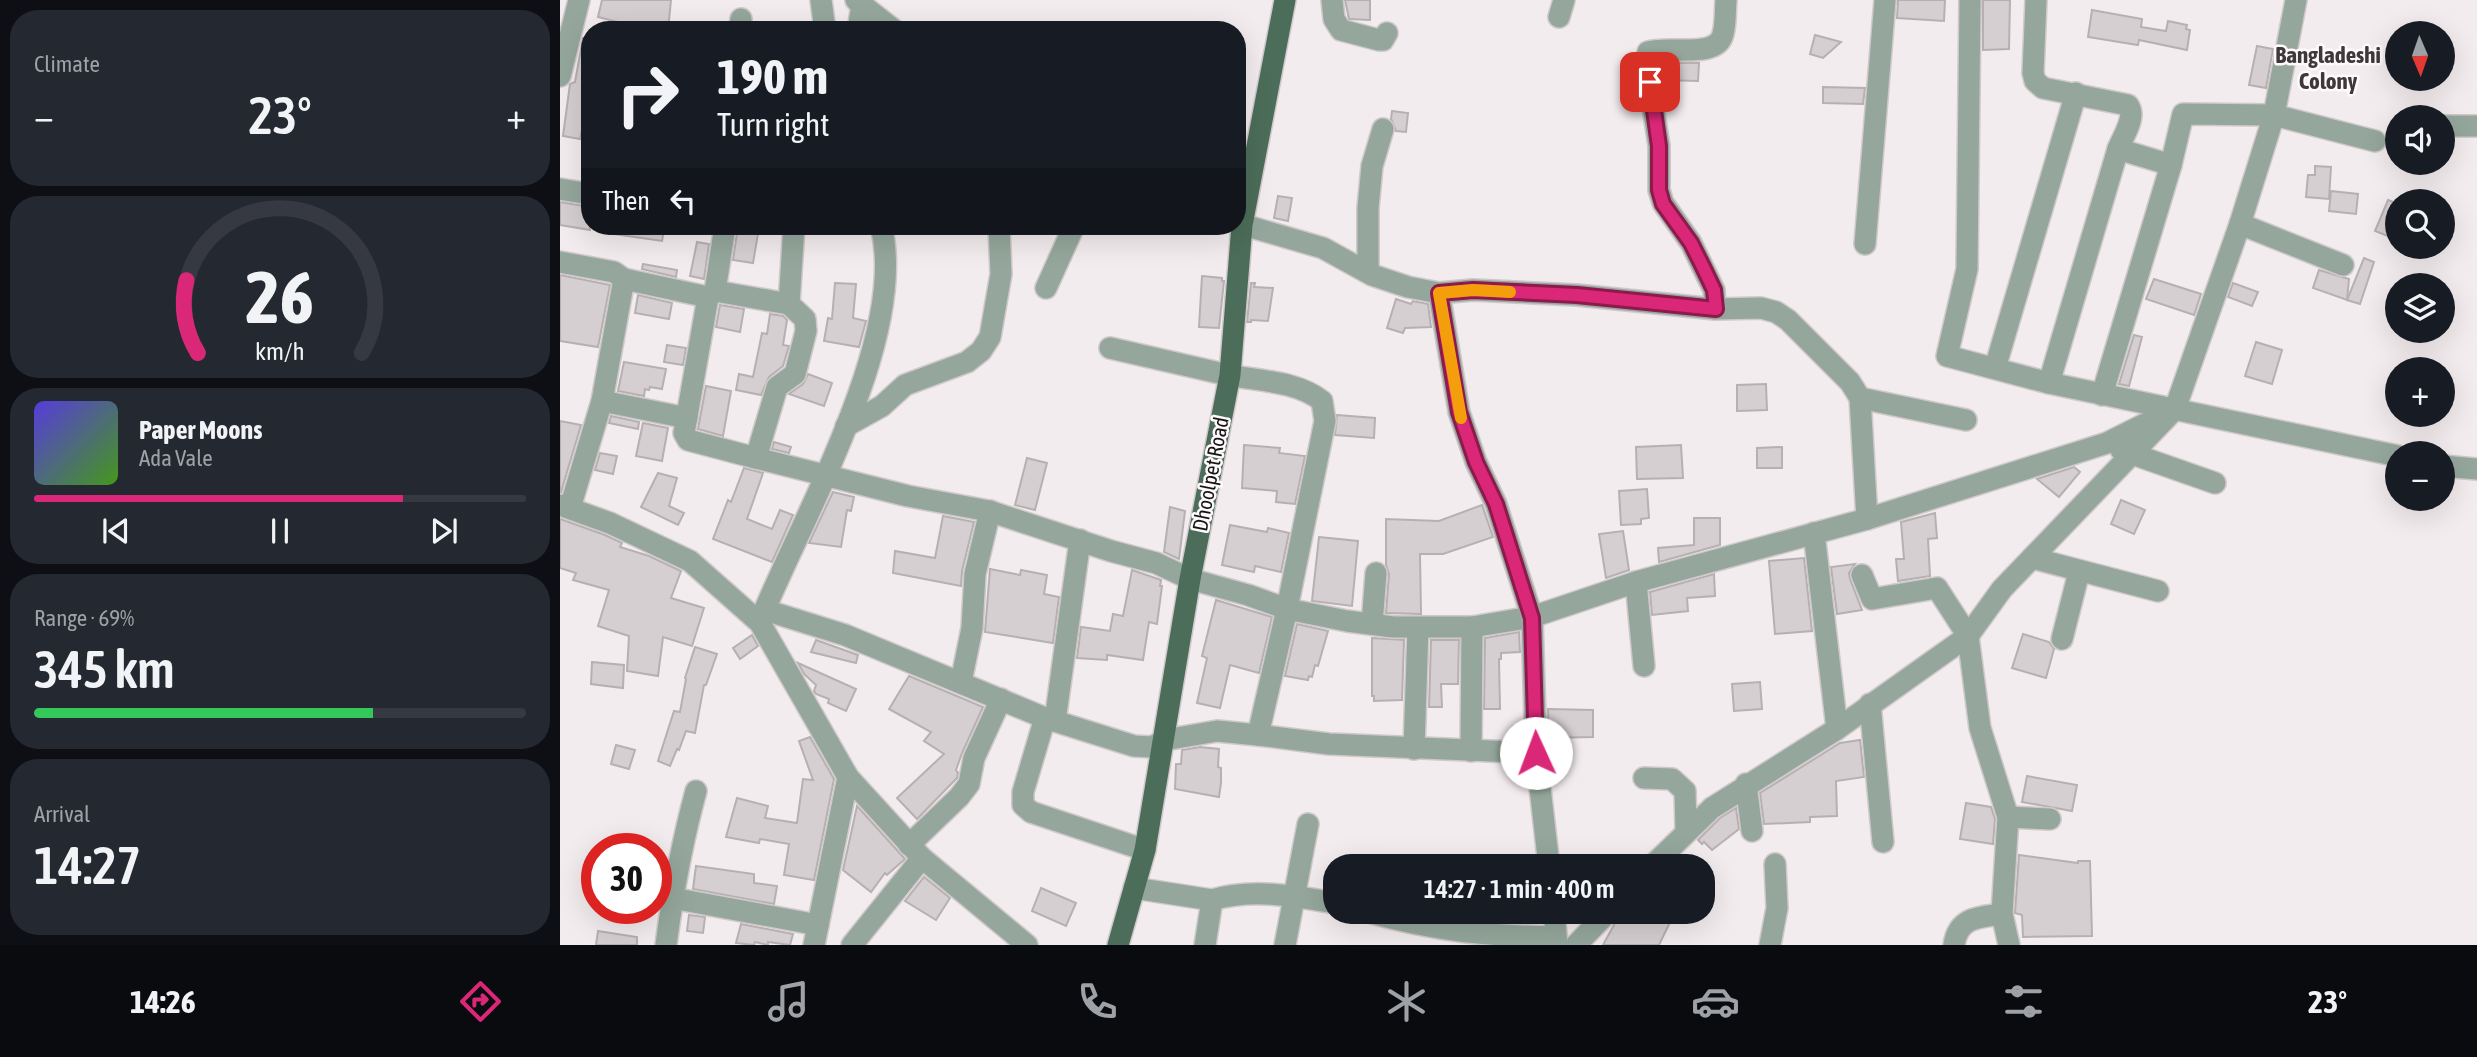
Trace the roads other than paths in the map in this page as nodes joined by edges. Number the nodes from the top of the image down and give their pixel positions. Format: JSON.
{"nodes":[{"id":1,"x":579,"y":0,"type":"edge"},
{"id":2,"x":821,"y":0,"type":"edge"},
{"id":3,"x":1285,"y":0,"type":"edge"},
{"id":4,"x":1332,"y":0,"type":"edge"},
{"id":5,"x":1726,"y":0,"type":"edge"},
{"id":6,"x":1885,"y":0,"type":"edge"},
{"id":7,"x":1970,"y":0,"type":"edge"},
{"id":8,"x":2036,"y":0,"type":"edge"},
{"id":9,"x":2296,"y":0,"type":"edge"},
{"id":10,"x":859,"y":2,"type":"edge"},
{"id":11,"x":824,"y":21,"type":"edge"},
{"id":12,"x":858,"y":21,"type":"edge"},
{"id":13,"x":883,"y":21,"type":"edge"},
{"id":14,"x":581,"y":30,"type":"edge"},
{"id":15,"x":1387,"y":33,"type":"dead end"},
{"id":16,"x":560,"y":76,"type":"edge"},
{"id":17,"x":2076,"y":93,"type":"junction"},
{"id":18,"x":2274,"y":115,"type":"junction"},
{"id":19,"x":2455,"y":126,"type":"edge"},
{"id":20,"x":2477,"y":126,"type":"edge"},
{"id":21,"x":1383,"y":129,"type":"dead end"},
{"id":22,"x":2375,"y":141,"type":"dead end"},
{"id":23,"x":2118,"y":149,"type":"junction"},
{"id":24,"x":2171,"y":165,"type":"junction"},
{"id":25,"x":560,"y":189,"type":"edge"},
{"id":26,"x":581,"y":192,"type":"edge"},
{"id":27,"x":1246,"y":194,"type":"edge"},
{"id":28,"x":2240,"y":223,"type":"junction"},
{"id":29,"x":1246,"y":226,"type":"edge"},
{"id":30,"x":723,"y":235,"type":"edge"},
{"id":31,"x":793,"y":235,"type":"edge"},
{"id":32,"x":883,"y":235,"type":"edge"},
{"id":33,"x":999,"y":235,"type":"edge"},
{"id":34,"x":1070,"y":235,"type":"edge"},
{"id":35,"x":1239,"y":235,"type":"edge"},
{"id":36,"x":1865,"y":244,"type":"dead end"},
{"id":37,"x":560,"y":262,"type":"edge"},
{"id":38,"x":2343,"y":265,"type":"dead end"},
{"id":39,"x":1368,"y":272,"type":"junction"},
{"id":40,"x":624,"y":279,"type":"junction"},
{"id":41,"x":1046,"y":288,"type":"dead end"},
{"id":42,"x":1439,"y":293,"type":"junction"},
{"id":43,"x":711,"y":294,"type":"junction"},
{"id":44,"x":789,"y":304,"type":"junction"},
{"id":45,"x":1716,"y":309,"type":"junction"},
{"id":46,"x":1110,"y":348,"type":"dead end"},
{"id":47,"x":1995,"y":368,"type":"junction"},
{"id":48,"x":1230,"y":375,"type":"junction"},
{"id":49,"x":2049,"y":383,"type":"junction"},
{"id":50,"x":2102,"y":395,"type":"junction"},
{"id":51,"x":1860,"y":398,"type":"junction"},
{"id":52,"x":602,"y":401,"type":"junction"},
{"id":53,"x":2175,"y":409,"type":"junction"},
{"id":54,"x":687,"y":418,"type":"junction"},
{"id":55,"x":1966,"y":420,"type":"dead end"},
{"id":56,"x":846,"y":426,"type":"junction"},
{"id":57,"x":2107,"y":443,"type":"junction"},
{"id":58,"x":2385,"y":453,"type":"edge"},
{"id":59,"x":2131,"y":455,"type":"junction"},
{"id":60,"x":756,"y":458,"type":"junction"},
{"id":61,"x":2455,"y":467,"type":"edge"},
{"id":62,"x":2477,"y":469,"type":"edge"},
{"id":63,"x":824,"y":476,"type":"junction"},
{"id":64,"x":2215,"y":483,"type":"dead end"},
{"id":65,"x":565,"y":507,"type":"edge"},
{"id":66,"x":990,"y":511,"type":"junction"},
{"id":67,"x":1867,"y":519,"type":"junction"},
{"id":68,"x":1814,"y":533,"type":"junction"},
{"id":69,"x":1080,"y":540,"type":"junction"},
{"id":70,"x":2032,"y":558,"type":"junction"},
{"id":71,"x":2079,"y":572,"type":"junction"},
{"id":72,"x":1376,"y":573,"type":"dead end"},
{"id":73,"x":1862,"y":575,"type":"dead end"},
{"id":74,"x":1190,"y":579,"type":"junction"},
{"id":75,"x":1636,"y":582,"type":"junction"},
{"id":76,"x":2158,"y":591,"type":"dead end"},
{"id":77,"x":1287,"y":609,"type":"junction"},
{"id":78,"x":762,"y":616,"type":"junction"},
{"id":79,"x":1532,"y":618,"type":"junction"},
{"id":80,"x":1372,"y":624,"type":"junction"},
{"id":81,"x":1418,"y":628,"type":"junction"},
{"id":82,"x":1472,"y":628,"type":"junction"},
{"id":83,"x":1968,"y":636,"type":"junction"},
{"id":84,"x":2062,"y":639,"type":"dead end"},
{"id":85,"x":1644,"y":666,"type":"dead end"},
{"id":86,"x":961,"y":682,"type":"junction"},
{"id":87,"x":1001,"y":699,"type":"junction"},
{"id":88,"x":1870,"y":704,"type":"junction"},
{"id":89,"x":1050,"y":720,"type":"junction"},
{"id":90,"x":1837,"y":729,"type":"junction"},
{"id":91,"x":1258,"y":734,"type":"junction"},
{"id":92,"x":1164,"y":740,"type":"junction"},
{"id":93,"x":1414,"y":749,"type":"junction"},
{"id":94,"x":1471,"y":751,"type":"junction"},
{"id":95,"x":1536,"y":753,"type":"junction"},
{"id":96,"x":848,"y":777,"type":"junction"},
{"id":97,"x":1644,"y":778,"type":"dead end"},
{"id":98,"x":1746,"y":784,"type":"junction"},
{"id":99,"x":696,"y":791,"type":"dead end"},
{"id":100,"x":2008,"y":817,"type":"junction"},
{"id":101,"x":2050,"y":819,"type":"dead end"},
{"id":102,"x":1308,"y":824,"type":"dead end"},
{"id":103,"x":1686,"y":831,"type":"junction"},
{"id":104,"x":1752,"y":831,"type":"dead end"},
{"id":105,"x":1883,"y":842,"type":"dead end"},
{"id":106,"x":1145,"y":850,"type":"junction"},
{"id":107,"x":916,"y":852,"type":"junction"},
{"id":108,"x":1548,"y":854,"type":"edge"},
{"id":109,"x":1664,"y":854,"type":"edge"},
{"id":110,"x":1775,"y":864,"type":"dead end"},
{"id":111,"x":1134,"y":888,"type":"junction"},
{"id":112,"x":1294,"y":895,"type":"junction"},
{"id":113,"x":672,"y":898,"type":"joint"},
{"id":114,"x":1212,"y":900,"type":"junction"},
{"id":115,"x":1323,"y":901,"type":"edge"},
{"id":116,"x":2002,"y":914,"type":"junction"},
{"id":117,"x":669,"y":924,"type":"edge"},
{"id":118,"x":1416,"y":924,"type":"edge"},
{"id":119,"x":1558,"y":924,"type":"edge"},
{"id":120,"x":1590,"y":924,"type":"edge"},
{"id":121,"x":816,"y":935,"type":"edge"},
{"id":122,"x":1563,"y":942,"type":"edge"},
{"id":123,"x":666,"y":945,"type":"edge"},
{"id":124,"x":852,"y":945,"type":"edge"},
{"id":125,"x":1027,"y":945,"type":"edge"},
{"id":126,"x":1118,"y":945,"type":"edge"},
{"id":127,"x":1205,"y":945,"type":"edge"},
{"id":128,"x":1285,"y":945,"type":"edge"},
{"id":129,"x":1770,"y":945,"type":"edge"},
{"id":130,"x":1954,"y":945,"type":"edge"},
{"id":131,"x":2009,"y":945,"type":"edge"}],
"edges":[{"from":1,"to":14,"type":"street"},
{"from":2,"to":11,"type":"street"},
{"from":3,"to":27,"type":"main road","name":"Dhoolpet Road"},
{"from":4,"to":15,"type":"street"},
{"from":5,"to":45,"type":"street"},
{"from":6,"to":36,"type":"street"},
{"from":7,"to":47,"type":"street"},
{"from":8,"to":17,"type":"street"},
{"from":9,"to":18,"type":"street"},
{"from":10,"to":12,"type":"street"},
{"from":10,"to":13,"type":"street"},
{"from":14,"to":16,"type":"street"},
{"from":17,"to":23,"type":"street"},
{"from":17,"to":47,"type":"street"},
{"from":18,"to":22,"type":"street"},
{"from":18,"to":24,"type":"street"},
{"from":18,"to":28,"type":"street"},
{"from":19,"to":20,"type":"street"},
{"from":21,"to":39,"type":"street"},
{"from":23,"to":24,"type":"street"},
{"from":23,"to":49,"type":"street"},
{"from":24,"to":50,"type":"street"},
{"from":25,"to":26,"type":"street"},
{"from":28,"to":38,"type":"street"},
{"from":28,"to":53,"type":"street"},
{"from":29,"to":39,"type":"street"},
{"from":30,"to":43,"type":"street"},
{"from":31,"to":44,"type":"street"},
{"from":32,"to":56,"type":"street"},
{"from":33,"to":56,"type":"street"},
{"from":34,"to":41,"type":"street"},
{"from":35,"to":48,"type":"main road","name":"Dhoolpet Road"},
{"from":37,"to":40,"type":"street"},
{"from":39,"to":42,"type":"street"},
{"from":40,"to":43,"type":"street"},
{"from":40,"to":52,"type":"street"},
{"from":42,"to":45,"type":"street"},
{"from":42,"to":79,"type":"street"},
{"from":43,"to":44,"type":"street"},
{"from":43,"to":54,"type":"street"},
{"from":44,"to":60,"type":"street"},
{"from":45,"to":51,"type":"street"},
{"from":46,"to":48,"type":"street"},
{"from":47,"to":49,"type":"street"},
{"from":48,"to":74,"type":"main road","name":"Dhoolpet Road"},
{"from":48,"to":77,"type":"street"},
{"from":49,"to":50,"type":"street"},
{"from":50,"to":53,"type":"street"},
{"from":51,"to":55,"type":"street"},
{"from":51,"to":67,"type":"street"},
{"from":52,"to":54,"type":"street"},
{"from":52,"to":65,"type":"street"},
{"from":53,"to":57,"type":"street"},
{"from":53,"to":58,"type":"street"},
{"from":53,"to":59,"type":"street"},
{"from":54,"to":60,"type":"street"},
{"from":56,"to":63,"type":"street"},
{"from":57,"to":59,"type":"street"},
{"from":57,"to":67,"type":"street"},
{"from":59,"to":64,"type":"street"},
{"from":59,"to":70,"type":"street"},
{"from":60,"to":63,"type":"street"},
{"from":61,"to":62,"type":"street"},
{"from":63,"to":66,"type":"street"},
{"from":63,"to":78,"type":"street"},
{"from":65,"to":78,"type":"street"},
{"from":66,"to":69,"type":"street"},
{"from":66,"to":86,"type":"street"},
{"from":67,"to":68,"type":"street"},
{"from":68,"to":75,"type":"street"},
{"from":68,"to":90,"type":"street"},
{"from":69,"to":74,"type":"street"},
{"from":69,"to":89,"type":"street"},
{"from":70,"to":71,"type":"street"},
{"from":70,"to":83,"type":"street"},
{"from":71,"to":76,"type":"street"},
{"from":71,"to":84,"type":"street"},
{"from":72,"to":80,"type":"street"},
{"from":73,"to":83,"type":"street"},
{"from":74,"to":77,"type":"street"},
{"from":74,"to":92,"type":"main road","name":"Dhoolpet Road"},
{"from":75,"to":79,"type":"street"},
{"from":75,"to":85,"type":"street"},
{"from":77,"to":80,"type":"street"},
{"from":77,"to":91,"type":"street"},
{"from":78,"to":86,"type":"street"},
{"from":78,"to":96,"type":"street"},
{"from":79,"to":82,"type":"street"},
{"from":79,"to":95,"type":"street"},
{"from":80,"to":81,"type":"street"},
{"from":81,"to":82,"type":"street"},
{"from":81,"to":93,"type":"street"},
{"from":82,"to":94,"type":"street"},
{"from":83,"to":88,"type":"street"},
{"from":83,"to":100,"type":"street"},
{"from":86,"to":87,"type":"street"},
{"from":87,"to":89,"type":"street"},
{"from":87,"to":107,"type":"street"},
{"from":88,"to":90,"type":"street"},
{"from":88,"to":105,"type":"street"},
{"from":89,"to":92,"type":"street"},
{"from":89,"to":106,"type":"street"},
{"from":90,"to":98,"type":"street"},
{"from":91,"to":92,"type":"street"},
{"from":91,"to":93,"type":"street"},
{"from":92,"to":106,"type":"main road","name":"Dhoolpet Road"},
{"from":93,"to":94,"type":"street"},
{"from":94,"to":95,"type":"street"},
{"from":95,"to":108,"type":"street"},
{"from":96,"to":107,"type":"street"},
{"from":96,"to":121,"type":"street"},
{"from":97,"to":103,"type":"street"},
{"from":98,"to":103,"type":"street"},
{"from":98,"to":104,"type":"street"},
{"from":99,"to":113,"type":"street"},
{"from":100,"to":101,"type":"street"},
{"from":100,"to":116,"type":"street"},
{"from":102,"to":112,"type":"street"},
{"from":103,"to":109,"type":"street"},
{"from":106,"to":111,"type":"main road","name":"Dhoolpet Road"},
{"from":107,"to":124,"type":"street"},
{"from":107,"to":125,"type":"street"},
{"from":110,"to":129,"type":"street"},
{"from":111,"to":114,"type":"street"},
{"from":111,"to":126,"type":"main road","name":"Dhoolpet Road"},
{"from":112,"to":114,"type":"street"},
{"from":112,"to":115,"type":"street"},
{"from":112,"to":128,"type":"street"},
{"from":113,"to":121,"type":"street"},
{"from":114,"to":127,"type":"street"},
{"from":116,"to":130,"type":"street"},
{"from":116,"to":131,"type":"street"},
{"from":117,"to":123,"type":"street"},
{"from":118,"to":122,"type":"street"},
{"from":119,"to":122,"type":"street"},
{"from":120,"to":122,"type":"street"}]}
